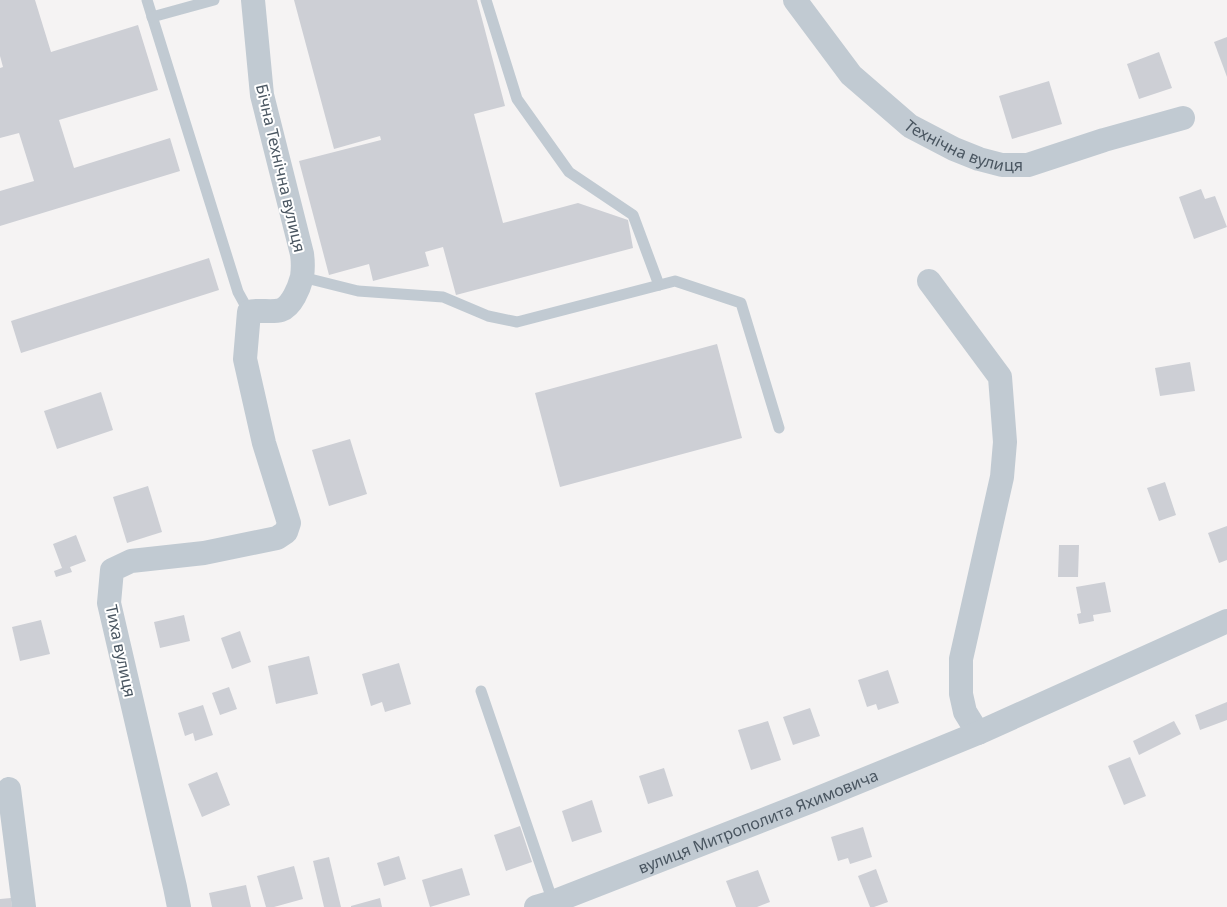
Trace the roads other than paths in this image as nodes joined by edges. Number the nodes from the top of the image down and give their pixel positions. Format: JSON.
{"nodes":[{"id":1,"x":147,"y":0,"type":"edge"},
{"id":2,"x":214,"y":0,"type":"edge"},
{"id":3,"x":253,"y":0,"type":"edge"},
{"id":4,"x":486,"y":0,"type":"edge"},
{"id":5,"x":795,"y":0,"type":"edge"},
{"id":6,"x":152,"y":17,"type":"junction"},
{"id":7,"x":1184,"y":118,"type":"dead end"},
{"id":8,"x":302,"y":277,"type":"junction"},
{"id":9,"x":929,"y":281,"type":"dead end"},
{"id":10,"x":659,"y":285,"type":"junction"},
{"id":11,"x":249,"y":312,"type":"junction"},
{"id":12,"x":779,"y":428,"type":"dead end"},
{"id":13,"x":1227,"y":621,"type":"edge"},
{"id":14,"x":481,"y":691,"type":"dead end"},
{"id":15,"x":978,"y":733,"type":"junction"},
{"id":16,"x":9,"y":789,"type":"dead end"},
{"id":17,"x":544,"y":904,"type":"edge"},
{"id":18,"x":24,"y":907,"type":"edge"},
{"id":19,"x":179,"y":907,"type":"edge"}],
"edges":[{"from":1,"to":6,"type":"lane"},
{"from":2,"to":6,"type":"lane"},
{"from":3,"to":8,"type":"street","name":"Бічна Технічна вулиця"},
{"from":4,"to":10,"type":"lane"},
{"from":5,"to":7,"type":"street","name":"Технічна вулиця"},
{"from":6,"to":11,"type":"lane"},
{"from":8,"to":10,"type":"lane"},
{"from":8,"to":11,"type":"street","name":"Бічна Технічна вулиця"},
{"from":9,"to":15,"type":"street"},
{"from":10,"to":12,"type":"lane"},
{"from":11,"to":19,"type":"street","name":"Тиха вулиця"},
{"from":13,"to":15,"type":"street","name":"вулиця Митрополита Яхимовича"},
{"from":14,"to":17,"type":"lane"},
{"from":15,"to":17,"type":"street","name":"вулиця Митрополита Яхимовича"},
{"from":16,"to":18,"type":"street"}]}
